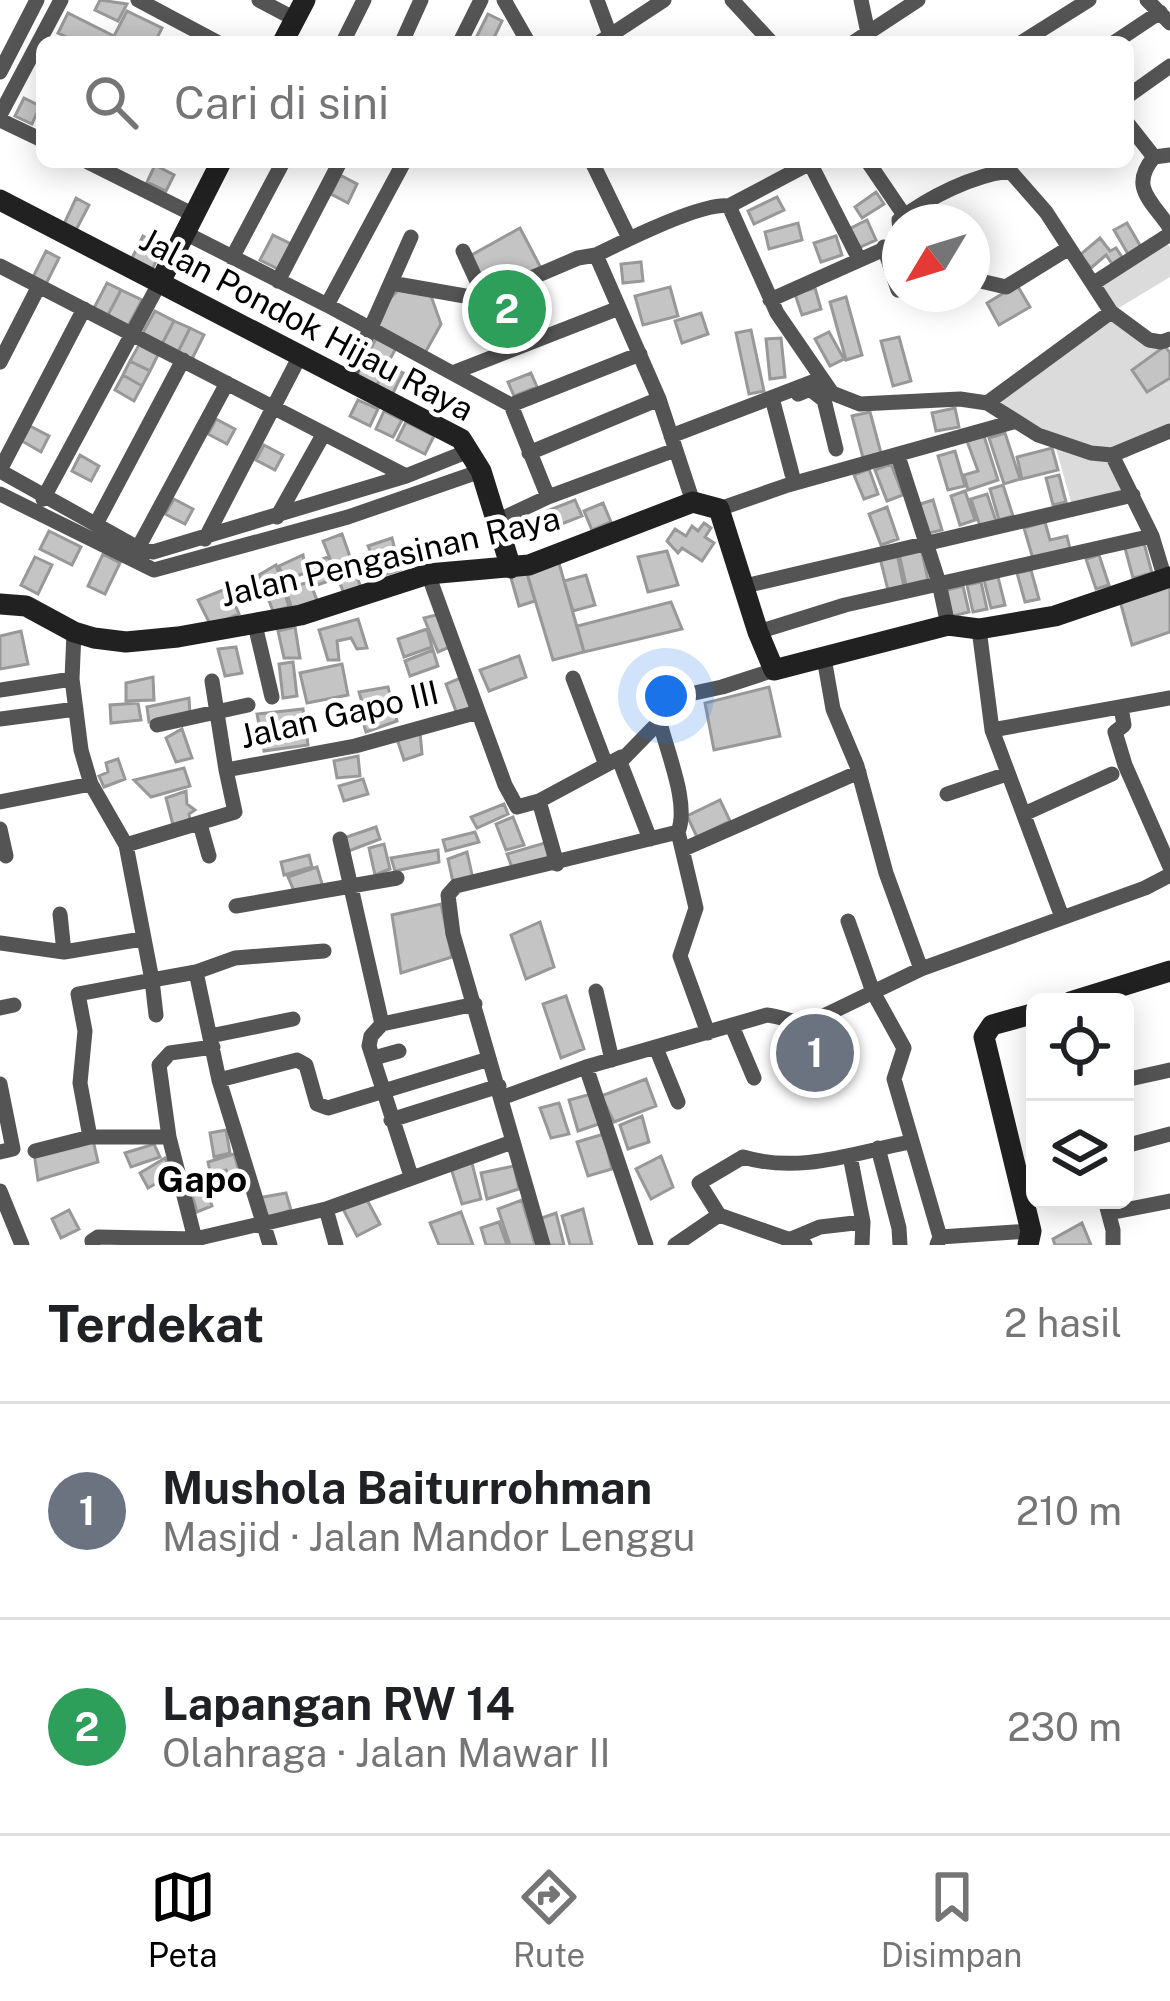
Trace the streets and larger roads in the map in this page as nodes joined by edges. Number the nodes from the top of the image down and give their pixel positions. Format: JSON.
{"nodes":[{"id":1,"x":37,"y":0,"type":"edge"},
{"id":2,"x":61,"y":0,"type":"edge"},
{"id":3,"x":138,"y":0,"type":"edge"},
{"id":4,"x":259,"y":0,"type":"edge"},
{"id":5,"x":364,"y":0,"type":"edge"},
{"id":6,"x":421,"y":0,"type":"edge"},
{"id":7,"x":481,"y":0,"type":"edge"},
{"id":8,"x":504,"y":0,"type":"edge"},
{"id":9,"x":597,"y":0,"type":"edge"},
{"id":10,"x":664,"y":0,"type":"edge"},
{"id":11,"x":732,"y":0,"type":"edge"},
{"id":12,"x":861,"y":0,"type":"edge"},
{"id":13,"x":918,"y":0,"type":"edge"},
{"id":14,"x":1089,"y":0,"type":"edge"},
{"id":15,"x":300,"y":9,"type":"edge"},
{"id":16,"x":1159,"y":12,"type":"edge"},
{"id":17,"x":46,"y":36,"type":"edge"},
{"id":18,"x":206,"y":36,"type":"edge"},
{"id":19,"x":286,"y":36,"type":"edge"},
{"id":20,"x":346,"y":36,"type":"edge"},
{"id":21,"x":404,"y":36,"type":"edge"},
{"id":22,"x":463,"y":36,"type":"edge"},
{"id":23,"x":521,"y":36,"type":"edge"},
{"id":24,"x":605,"y":36,"type":"edge"},
{"id":25,"x":608,"y":36,"type":"edge"},
{"id":26,"x":759,"y":36,"type":"edge"},
{"id":27,"x":861,"y":36,"type":"edge"},
{"id":28,"x":864,"y":36,"type":"edge"},
{"id":29,"x":1033,"y":36,"type":"edge"},
{"id":30,"x":1124,"y":36,"type":"edge"},
{"id":31,"x":13,"y":46,"type":"junction"},
{"id":32,"x":36,"y":57,"type":"edge"},
{"id":33,"x":36,"y":59,"type":"edge"},
{"id":34,"x":1170,"y":66,"type":"edge"},
{"id":35,"x":0,"y":72,"type":"edge"},
{"id":36,"x":1134,"y":92,"type":"edge"},
{"id":37,"x":0,"y":117,"type":"edge"},
{"id":38,"x":1134,"y":130,"type":"edge"},
{"id":39,"x":36,"y":137,"type":"edge"},
{"id":40,"x":1162,"y":156,"type":"edge"},
{"id":41,"x":98,"y":168,"type":"edge"},
{"id":42,"x":218,"y":168,"type":"edge"},
{"id":43,"x":280,"y":168,"type":"edge"},
{"id":44,"x":337,"y":168,"type":"edge"},
{"id":45,"x":401,"y":168,"type":"edge"},
{"id":46,"x":595,"y":168,"type":"edge"},
{"id":47,"x":814,"y":168,"type":"edge"},
{"id":48,"x":871,"y":168,"type":"edge"},
{"id":49,"x":973,"y":168,"type":"edge"},
{"id":50,"x":1015,"y":168,"type":"edge"},
{"id":51,"x":1019,"y":168,"type":"edge"},
{"id":52,"x":778,"y":169,"type":"edge"},
{"id":53,"x":973,"y":181,"type":"junction"},
{"id":54,"x":0,"y":200,"type":"edge"},
{"id":55,"x":892,"y":204,"type":"edge"},
{"id":56,"x":933,"y":204,"type":"edge"},
{"id":57,"x":730,"y":206,"type":"junction"},
{"id":58,"x":189,"y":224,"type":"junction"},
{"id":59,"x":1170,"y":231,"type":"edge"},
{"id":60,"x":411,"y":237,"type":"dead end"},
{"id":61,"x":629,"y":238,"type":"junction"},
{"id":62,"x":882,"y":248,"type":"edge"},
{"id":63,"x":1069,"y":248,"type":"junction"},
{"id":64,"x":463,"y":250,"type":"dead end"},
{"id":65,"x":596,"y":255,"type":"junction"},
{"id":66,"x":858,"y":257,"type":"junction"},
{"id":67,"x":232,"y":258,"type":"junction"},
{"id":68,"x":0,"y":266,"type":"edge"},
{"id":69,"x":278,"y":281,"type":"junction"},
{"id":70,"x":160,"y":282,"type":"junction"},
{"id":71,"x":391,"y":283,"type":"junction"},
{"id":72,"x":990,"y":283,"type":"edge"},
{"id":73,"x":1094,"y":283,"type":"junction"},
{"id":74,"x":39,"y":286,"type":"junction"},
{"id":75,"x":485,"y":298,"type":"junction"},
{"id":76,"x":770,"y":299,"type":"junction"},
{"id":77,"x":327,"y":305,"type":"junction"},
{"id":78,"x":620,"y":308,"type":"junction"},
{"id":79,"x":84,"y":309,"type":"junction"},
{"id":80,"x":1111,"y":312,"type":"junction"},
{"id":81,"x":372,"y":329,"type":"junction"},
{"id":82,"x":134,"y":334,"type":"junction"},
{"id":83,"x":1170,"y":339,"type":"edge"},
{"id":84,"x":301,"y":354,"type":"junction"},
{"id":85,"x":640,"y":354,"type":"junction"},
{"id":86,"x":183,"y":360,"type":"junction"},
{"id":87,"x":0,"y":362,"type":"edge"},
{"id":88,"x":455,"y":372,"type":"junction"},
{"id":89,"x":347,"y":379,"type":"junction"},
{"id":90,"x":820,"y":379,"type":"junction"},
{"id":91,"x":227,"y":383,"type":"junction"},
{"id":92,"x":659,"y":399,"type":"junction"},
{"id":93,"x":773,"y":402,"type":"junction"},
{"id":94,"x":987,"y":403,"type":"junction"},
{"id":95,"x":511,"y":405,"type":"junction"},
{"id":96,"x":274,"y":409,"type":"junction"},
{"id":97,"x":1012,"y":422,"type":"junction"},
{"id":98,"x":1170,"y":431,"type":"edge"},
{"id":99,"x":323,"y":435,"type":"junction"},
{"id":100,"x":673,"y":443,"type":"junction"},
{"id":101,"x":836,"y":449,"type":"dead end"},
{"id":102,"x":471,"y":450,"type":"junction"},
{"id":103,"x":530,"y":453,"type":"junction"},
{"id":104,"x":1112,"y":455,"type":"junction"},
{"id":105,"x":898,"y":456,"type":"junction"},
{"id":106,"x":0,"y":470,"type":"edge"},
{"id":107,"x":481,"y":471,"type":"junction"},
{"id":108,"x":792,"y":474,"type":"dead end"},
{"id":109,"x":406,"y":476,"type":"junction"},
{"id":110,"x":0,"y":494,"type":"edge"},
{"id":111,"x":45,"y":494,"type":"junction"},
{"id":112,"x":1133,"y":495,"type":"junction"},
{"id":113,"x":548,"y":497,"type":"junction"},
{"id":114,"x":693,"y":502,"type":"junction"},
{"id":115,"x":719,"y":508,"type":"junction"},
{"id":116,"x":36,"y":513,"type":"junction"},
{"id":117,"x":277,"y":518,"type":"junction"},
{"id":118,"x":497,"y":521,"type":"junction"},
{"id":119,"x":96,"y":524,"type":"junction"},
{"id":120,"x":1152,"y":536,"type":"junction"},
{"id":121,"x":205,"y":539,"type":"junction"},
{"id":122,"x":923,"y":543,"type":"junction"},
{"id":123,"x":138,"y":548,"type":"junction"},
{"id":124,"x":512,"y":568,"type":"junction"},
{"id":125,"x":428,"y":574,"type":"junction"},
{"id":126,"x":1167,"y":578,"type":"edge"},
{"id":127,"x":939,"y":584,"type":"junction"},
{"id":128,"x":745,"y":586,"type":"junction"},
{"id":129,"x":0,"y":604,"type":"edge"},
{"id":130,"x":255,"y":625,"type":"junction"},
{"id":131,"x":948,"y":626,"type":"junction"},
{"id":132,"x":979,"y":628,"type":"junction"},
{"id":133,"x":74,"y":632,"type":"junction"},
{"id":134,"x":758,"y":632,"type":"junction"},
{"id":135,"x":824,"y":658,"type":"junction"},
{"id":136,"x":774,"y":670,"type":"junction"},
{"id":137,"x":573,"y":678,"type":"dead end"},
{"id":138,"x":72,"y":679,"type":"junction"},
{"id":139,"x":212,"y":681,"type":"dead end"},
{"id":140,"x":0,"y":690,"type":"edge"},
{"id":141,"x":272,"y":697,"type":"dead end"},
{"id":142,"x":1170,"y":698,"type":"edge"},
{"id":143,"x":248,"y":705,"type":"dead end"},
{"id":144,"x":1121,"y":707,"type":"junction"},
{"id":145,"x":76,"y":709,"type":"junction"},
{"id":146,"x":215,"y":712,"type":"junction"},
{"id":147,"x":478,"y":712,"type":"junction"},
{"id":148,"x":0,"y":719,"type":"edge"},
{"id":149,"x":658,"y":723,"type":"junction"},
{"id":150,"x":157,"y":724,"type":"dead end"},
{"id":151,"x":992,"y":730,"type":"junction"},
{"id":152,"x":613,"y":761,"type":"junction"},
{"id":153,"x":226,"y":770,"type":"junction"},
{"id":154,"x":859,"y":772,"type":"junction"},
{"id":155,"x":1007,"y":774,"type":"junction"},
{"id":156,"x":1112,"y":774,"type":"dead end"},
{"id":157,"x":92,"y":784,"type":"junction"},
{"id":158,"x":947,"y":794,"type":"dead end"},
{"id":159,"x":539,"y":801,"type":"junction"},
{"id":160,"x":0,"y":802,"type":"edge"},
{"id":161,"x":1024,"y":814,"type":"junction"},
{"id":162,"x":200,"y":824,"type":"junction"},
{"id":163,"x":0,"y":829,"type":"edge"},
{"id":164,"x":340,"y":839,"type":"dead end"},
{"id":165,"x":650,"y":839,"type":"junction"},
{"id":166,"x":681,"y":840,"type":"junction"},
{"id":167,"x":126,"y":845,"type":"junction"},
{"id":168,"x":6,"y":856,"type":"dead end"},
{"id":169,"x":208,"y":856,"type":"dead end"},
{"id":170,"x":557,"y":864,"type":"junction"},
{"id":171,"x":1170,"y":871,"type":"edge"},
{"id":172,"x":398,"y":878,"type":"dead end"},
{"id":173,"x":350,"y":887,"type":"junction"},
{"id":174,"x":236,"y":906,"type":"dead end"},
{"id":175,"x":60,"y":914,"type":"dead end"},
{"id":176,"x":1062,"y":917,"type":"junction"},
{"id":177,"x":848,"y":921,"type":"dead end"},
{"id":178,"x":142,"y":939,"type":"junction"},
{"id":179,"x":0,"y":943,"type":"edge"},
{"id":180,"x":324,"y":951,"type":"dead end"},
{"id":181,"x":64,"y":952,"type":"junction"},
{"id":182,"x":922,"y":969,"type":"junction"},
{"id":183,"x":1170,"y":970,"type":"edge"},
{"id":184,"x":196,"y":972,"type":"junction"},
{"id":185,"x":152,"y":980,"type":"junction"},
{"id":186,"x":596,"y":991,"type":"dead end"},
{"id":187,"x":872,"y":992,"type":"junction"},
{"id":188,"x":1098,"y":993,"type":"edge"},
{"id":189,"x":475,"y":1004,"type":"junction"},
{"id":190,"x":156,"y":1015,"type":"dead end"},
{"id":191,"x":1026,"y":1016,"type":"edge"},
{"id":192,"x":293,"y":1019,"type":"dead end"},
{"id":193,"x":382,"y":1024,"type":"junction"},
{"id":194,"x":731,"y":1026,"type":"junction"},
{"id":195,"x":708,"y":1033,"type":"junction"},
{"id":196,"x":212,"y":1041,"type":"junction"},
{"id":197,"x":656,"y":1048,"type":"junction"},
{"id":198,"x":399,"y":1051,"type":"dead end"},
{"id":199,"x":374,"y":1058,"type":"junction"},
{"id":200,"x":489,"y":1059,"type":"junction"},
{"id":201,"x":612,"y":1060,"type":"junction"},
{"id":202,"x":586,"y":1067,"type":"junction"},
{"id":203,"x":1170,"y":1070,"type":"edge"},
{"id":204,"x":754,"y":1078,"type":"dead end"},
{"id":205,"x":1134,"y":1078,"type":"edge"},
{"id":206,"x":219,"y":1079,"type":"junction"},
{"id":207,"x":0,"y":1084,"type":"edge"},
{"id":208,"x":384,"y":1089,"type":"junction"},
{"id":209,"x":500,"y":1092,"type":"junction"},
{"id":210,"x":678,"y":1102,"type":"dead end"},
{"id":211,"x":392,"y":1120,"type":"junction"},
{"id":212,"x":1170,"y":1134,"type":"edge"},
{"id":213,"x":90,"y":1137,"type":"junction"},
{"id":214,"x":169,"y":1137,"type":"junction"},
{"id":215,"x":512,"y":1142,"type":"junction"},
{"id":216,"x":910,"y":1142,"type":"junction"},
{"id":217,"x":1134,"y":1144,"type":"edge"},
{"id":218,"x":878,"y":1148,"type":"junction"},
{"id":219,"x":34,"y":1151,"type":"dead end"},
{"id":220,"x":0,"y":1152,"type":"edge"},
{"id":221,"x":850,"y":1156,"type":"junction"},
{"id":222,"x":411,"y":1176,"type":"junction"},
{"id":223,"x":0,"y":1191,"type":"edge"},
{"id":224,"x":1170,"y":1202,"type":"edge"},
{"id":225,"x":1134,"y":1205,"type":"edge"},
{"id":226,"x":326,"y":1209,"type":"junction"},
{"id":227,"x":1107,"y":1209,"type":"edge"},
{"id":228,"x":719,"y":1215,"type":"junction"},
{"id":229,"x":862,"y":1222,"type":"junction"},
{"id":230,"x":261,"y":1224,"type":"junction"},
{"id":231,"x":1029,"y":1238,"type":"edge"},
{"id":232,"x":938,"y":1241,"type":"edge"},
{"id":233,"x":196,"y":1242,"type":"edge"},
{"id":234,"x":797,"y":1243,"type":"edge"},
{"id":235,"x":22,"y":1245,"type":"edge"},
{"id":236,"x":94,"y":1245,"type":"edge"},
{"id":237,"x":270,"y":1245,"type":"edge"},
{"id":238,"x":336,"y":1245,"type":"edge"},
{"id":239,"x":543,"y":1245,"type":"edge"},
{"id":240,"x":646,"y":1245,"type":"edge"},
{"id":241,"x":675,"y":1245,"type":"edge"},
{"id":242,"x":862,"y":1245,"type":"edge"},
{"id":243,"x":900,"y":1245,"type":"edge"},
{"id":244,"x":1113,"y":1245,"type":"edge"}],
"edges":[{"from":1,"to":31,"type":"street"},
{"from":2,"to":17,"type":"street"},
{"from":3,"to":18,"type":"street"},
{"from":4,"to":15,"type":"street"},
{"from":5,"to":20,"type":"street"},
{"from":6,"to":21,"type":"street"},
{"from":7,"to":22,"type":"street"},
{"from":8,"to":23,"type":"street"},
{"from":9,"to":24,"type":"street"},
{"from":10,"to":25,"type":"street"},
{"from":11,"to":26,"type":"street"},
{"from":12,"to":27,"type":"street"},
{"from":13,"to":28,"type":"street"},
{"from":14,"to":29,"type":"street"},
{"from":15,"to":19,"type":"street"},
{"from":16,"to":30,"type":"street"},
{"from":31,"to":32,"type":"street"},
{"from":31,"to":35,"type":"street"},
{"from":33,"to":37,"type":"street"},
{"from":34,"to":36,"type":"street"},
{"from":37,"to":39,"type":"street"},
{"from":38,"to":40,"type":"street"},
{"from":40,"to":59,"type":"street"},
{"from":41,"to":58,"type":"street"},
{"from":42,"to":58,"type":"street"},
{"from":43,"to":67,"type":"street"},
{"from":44,"to":69,"type":"street"},
{"from":45,"to":77,"type":"street"},
{"from":46,"to":61,"type":"street"},
{"from":47,"to":66,"type":"street"},
{"from":48,"to":55,"type":"street"},
{"from":49,"to":53,"type":"street"},
{"from":50,"to":53,"type":"street"},
{"from":51,"to":63,"type":"street"},
{"from":52,"to":57,"type":"street"},
{"from":53,"to":56,"type":"street"},
{"from":54,"to":70,"type":"street","name":"Jalan Pondok Hijau Raya"},
{"from":57,"to":61,"type":"street"},
{"from":57,"to":76,"type":"street"},
{"from":58,"to":67,"type":"street"},
{"from":58,"to":70,"type":"street"},
{"from":59,"to":73,"type":"street"},
{"from":60,"to":71,"type":"street"},
{"from":61,"to":65,"type":"street"},
{"from":62,"to":66,"type":"street"},
{"from":63,"to":72,"type":"street"},
{"from":63,"to":73,"type":"street"},
{"from":64,"to":75,"type":"street"},
{"from":65,"to":75,"type":"street"},
{"from":65,"to":78,"type":"street"},
{"from":66,"to":76,"type":"street"},
{"from":67,"to":69,"type":"street"},
{"from":68,"to":74,"type":"street"},
{"from":69,"to":77,"type":"street"},
{"from":70,"to":82,"type":"street"},
{"from":70,"to":84,"type":"street","name":"Jalan Pondok Hijau Raya"},
{"from":71,"to":75,"type":"street"},
{"from":71,"to":81,"type":"street"},
{"from":73,"to":80,"type":"street"},
{"from":74,"to":79,"type":"street"},
{"from":74,"to":87,"type":"street"},
{"from":76,"to":90,"type":"street"},
{"from":77,"to":81,"type":"street"},
{"from":78,"to":85,"type":"street"},
{"from":78,"to":88,"type":"street"},
{"from":79,"to":82,"type":"street"},
{"from":79,"to":106,"type":"street"},
{"from":80,"to":83,"type":"street"},
{"from":80,"to":94,"type":"street"},
{"from":81,"to":88,"type":"street"},
{"from":81,"to":89,"type":"street"},
{"from":82,"to":86,"type":"street"},
{"from":82,"to":111,"type":"street"},
{"from":84,"to":89,"type":"street","name":"Jalan Pondok Hijau Raya"},
{"from":84,"to":96,"type":"street"},
{"from":85,"to":92,"type":"street"},
{"from":85,"to":95,"type":"street"},
{"from":86,"to":91,"type":"street"},
{"from":86,"to":119,"type":"street"},
{"from":88,"to":95,"type":"street"},
{"from":89,"to":102,"type":"street","name":"Jalan Pondok Hijau Raya"},
{"from":90,"to":93,"type":"street"},
{"from":90,"to":94,"type":"street"},
{"from":91,"to":96,"type":"street"},
{"from":91,"to":123,"type":"street"},
{"from":92,"to":100,"type":"street"},
{"from":92,"to":103,"type":"street"},
{"from":93,"to":100,"type":"street"},
{"from":93,"to":101,"type":"street"},
{"from":93,"to":108,"type":"street"},
{"from":94,"to":97,"type":"street"},
{"from":95,"to":103,"type":"street"},
{"from":96,"to":99,"type":"street"},
{"from":96,"to":121,"type":"street"},
{"from":97,"to":104,"type":"street"},
{"from":97,"to":105,"type":"street"},
{"from":98,"to":104,"type":"street"},
{"from":99,"to":109,"type":"street"},
{"from":99,"to":117,"type":"street"},
{"from":100,"to":113,"type":"street"},
{"from":100,"to":114,"type":"street"},
{"from":102,"to":107,"type":"street","name":"Jalan Pondok Hijau Raya"},
{"from":102,"to":109,"type":"street"},
{"from":103,"to":113,"type":"street"},
{"from":104,"to":112,"type":"street"},
{"from":105,"to":115,"type":"street"},
{"from":105,"to":122,"type":"street"},
{"from":106,"to":111,"type":"street"},
{"from":107,"to":116,"type":"street"},
{"from":107,"to":118,"type":"street","name":"Jalan Pondok Hijau Raya"},
{"from":109,"to":117,"type":"street"},
{"from":110,"to":116,"type":"street"},
{"from":111,"to":116,"type":"street"},
{"from":111,"to":119,"type":"street"},
{"from":112,"to":120,"type":"street"},
{"from":112,"to":122,"type":"street"},
{"from":113,"to":118,"type":"street"},
{"from":114,"to":115,"type":"street"},
{"from":114,"to":124,"type":"street","name":"Jalan Pengasinan Raya"},
{"from":115,"to":128,"type":"street"},
{"from":117,"to":121,"type":"street"},
{"from":118,"to":124,"type":"street","name":"Jalan Pondok Hijau Raya"},
{"from":119,"to":123,"type":"street"},
{"from":120,"to":126,"type":"street"},
{"from":120,"to":127,"type":"street"},
{"from":121,"to":123,"type":"street"},
{"from":122,"to":127,"type":"street"},
{"from":122,"to":128,"type":"street"},
{"from":124,"to":125,"type":"street","name":"Jalan Pengasinan Raya"},
{"from":125,"to":130,"type":"street","name":"Jalan Pengasinan Raya"},
{"from":125,"to":147,"type":"street"},
{"from":126,"to":132,"type":"street"},
{"from":127,"to":131,"type":"street"},
{"from":127,"to":134,"type":"street"},
{"from":128,"to":134,"type":"street"},
{"from":129,"to":133,"type":"street","name":"Jalan Pengasinan Raya"},
{"from":130,"to":133,"type":"street","name":"Jalan Pengasinan Raya"},
{"from":130,"to":141,"type":"street"},
{"from":131,"to":132,"type":"street"},
{"from":131,"to":135,"type":"street"},
{"from":132,"to":151,"type":"street"},
{"from":133,"to":138,"type":"street"},
{"from":134,"to":136,"type":"street"},
{"from":135,"to":136,"type":"street"},
{"from":135,"to":154,"type":"street"},
{"from":136,"to":149,"type":"street"},
{"from":137,"to":152,"type":"street"},
{"from":138,"to":140,"type":"street"},
{"from":138,"to":145,"type":"street"},
{"from":139,"to":146,"type":"street"},
{"from":142,"to":144,"type":"street"},
{"from":143,"to":146,"type":"street"},
{"from":144,"to":151,"type":"street"},
{"from":144,"to":171,"type":"street"},
{"from":145,"to":148,"type":"street"},
{"from":145,"to":157,"type":"street"},
{"from":146,"to":150,"type":"street"},
{"from":146,"to":153,"type":"street"},
{"from":147,"to":153,"type":"street","name":"Jalan Gapo III"},
{"from":147,"to":159,"type":"street"},
{"from":149,"to":152,"type":"street"},
{"from":149,"to":166,"type":"street"},
{"from":151,"to":155,"type":"street"},
{"from":152,"to":159,"type":"street"},
{"from":152,"to":165,"type":"street"},
{"from":153,"to":162,"type":"street","name":"Jalan Gapo III"},
{"from":154,"to":166,"type":"street"},
{"from":154,"to":182,"type":"street"},
{"from":155,"to":158,"type":"street"},
{"from":155,"to":161,"type":"street"},
{"from":156,"to":161,"type":"street"},
{"from":157,"to":160,"type":"street"},
{"from":157,"to":167,"type":"street"},
{"from":159,"to":170,"type":"street"},
{"from":161,"to":176,"type":"street"},
{"from":162,"to":167,"type":"street"},
{"from":162,"to":169,"type":"street"},
{"from":163,"to":168,"type":"street"},
{"from":164,"to":173,"type":"street"},
{"from":165,"to":166,"type":"street"},
{"from":165,"to":170,"type":"street"},
{"from":166,"to":195,"type":"street"},
{"from":167,"to":178,"type":"street"},
{"from":170,"to":189,"type":"street"},
{"from":171,"to":176,"type":"street"},
{"from":172,"to":173,"type":"street"},
{"from":173,"to":174,"type":"street"},
{"from":173,"to":193,"type":"street"},
{"from":175,"to":181,"type":"street"},
{"from":176,"to":182,"type":"street"},
{"from":177,"to":187,"type":"street"},
{"from":178,"to":181,"type":"street"},
{"from":178,"to":185,"type":"street"},
{"from":179,"to":181,"type":"street"},
{"from":180,"to":184,"type":"street"},
{"from":182,"to":187,"type":"street"},
{"from":183,"to":188,"type":"street"},
{"from":184,"to":185,"type":"street"},
{"from":184,"to":196,"type":"street"},
{"from":185,"to":190,"type":"street"},
{"from":185,"to":213,"type":"street"},
{"from":186,"to":201,"type":"street"},
{"from":187,"to":194,"type":"street"},
{"from":187,"to":216,"type":"street"},
{"from":189,"to":193,"type":"street"},
{"from":189,"to":200,"type":"street"},
{"from":191,"to":231,"type":"street"},
{"from":192,"to":196,"type":"street"},
{"from":193,"to":199,"type":"street"},
{"from":194,"to":195,"type":"street"},
{"from":194,"to":204,"type":"street"},
{"from":195,"to":197,"type":"street"},
{"from":196,"to":206,"type":"street"},
{"from":196,"to":214,"type":"street"},
{"from":197,"to":201,"type":"street"},
{"from":197,"to":210,"type":"street"},
{"from":198,"to":199,"type":"street"},
{"from":199,"to":208,"type":"street"},
{"from":200,"to":208,"type":"street"},
{"from":200,"to":209,"type":"street"},
{"from":201,"to":202,"type":"street"},
{"from":202,"to":209,"type":"street"},
{"from":202,"to":240,"type":"street"},
{"from":203,"to":205,"type":"street"},
{"from":206,"to":208,"type":"street"},
{"from":206,"to":230,"type":"street"},
{"from":207,"to":220,"type":"street"},
{"from":208,"to":211,"type":"street"},
{"from":209,"to":211,"type":"street"},
{"from":209,"to":215,"type":"street"},
{"from":211,"to":222,"type":"street"},
{"from":212,"to":217,"type":"street"},
{"from":213,"to":214,"type":"street"},
{"from":213,"to":219,"type":"street"},
{"from":214,"to":233,"type":"street"},
{"from":215,"to":222,"type":"street"},
{"from":215,"to":239,"type":"street"},
{"from":216,"to":218,"type":"street"},
{"from":216,"to":232,"type":"street"},
{"from":218,"to":221,"type":"street"},
{"from":218,"to":243,"type":"street"},
{"from":221,"to":228,"type":"street"},
{"from":221,"to":229,"type":"street"},
{"from":222,"to":226,"type":"street"},
{"from":223,"to":235,"type":"street"},
{"from":224,"to":225,"type":"street"},
{"from":226,"to":230,"type":"street"},
{"from":226,"to":238,"type":"street"},
{"from":227,"to":244,"type":"street"},
{"from":228,"to":234,"type":"street"},
{"from":228,"to":241,"type":"street"},
{"from":229,"to":234,"type":"street"},
{"from":229,"to":242,"type":"street"},
{"from":230,"to":233,"type":"street"},
{"from":230,"to":237,"type":"street"},
{"from":231,"to":232,"type":"street"},
{"from":233,"to":236,"type":"street"}]}
